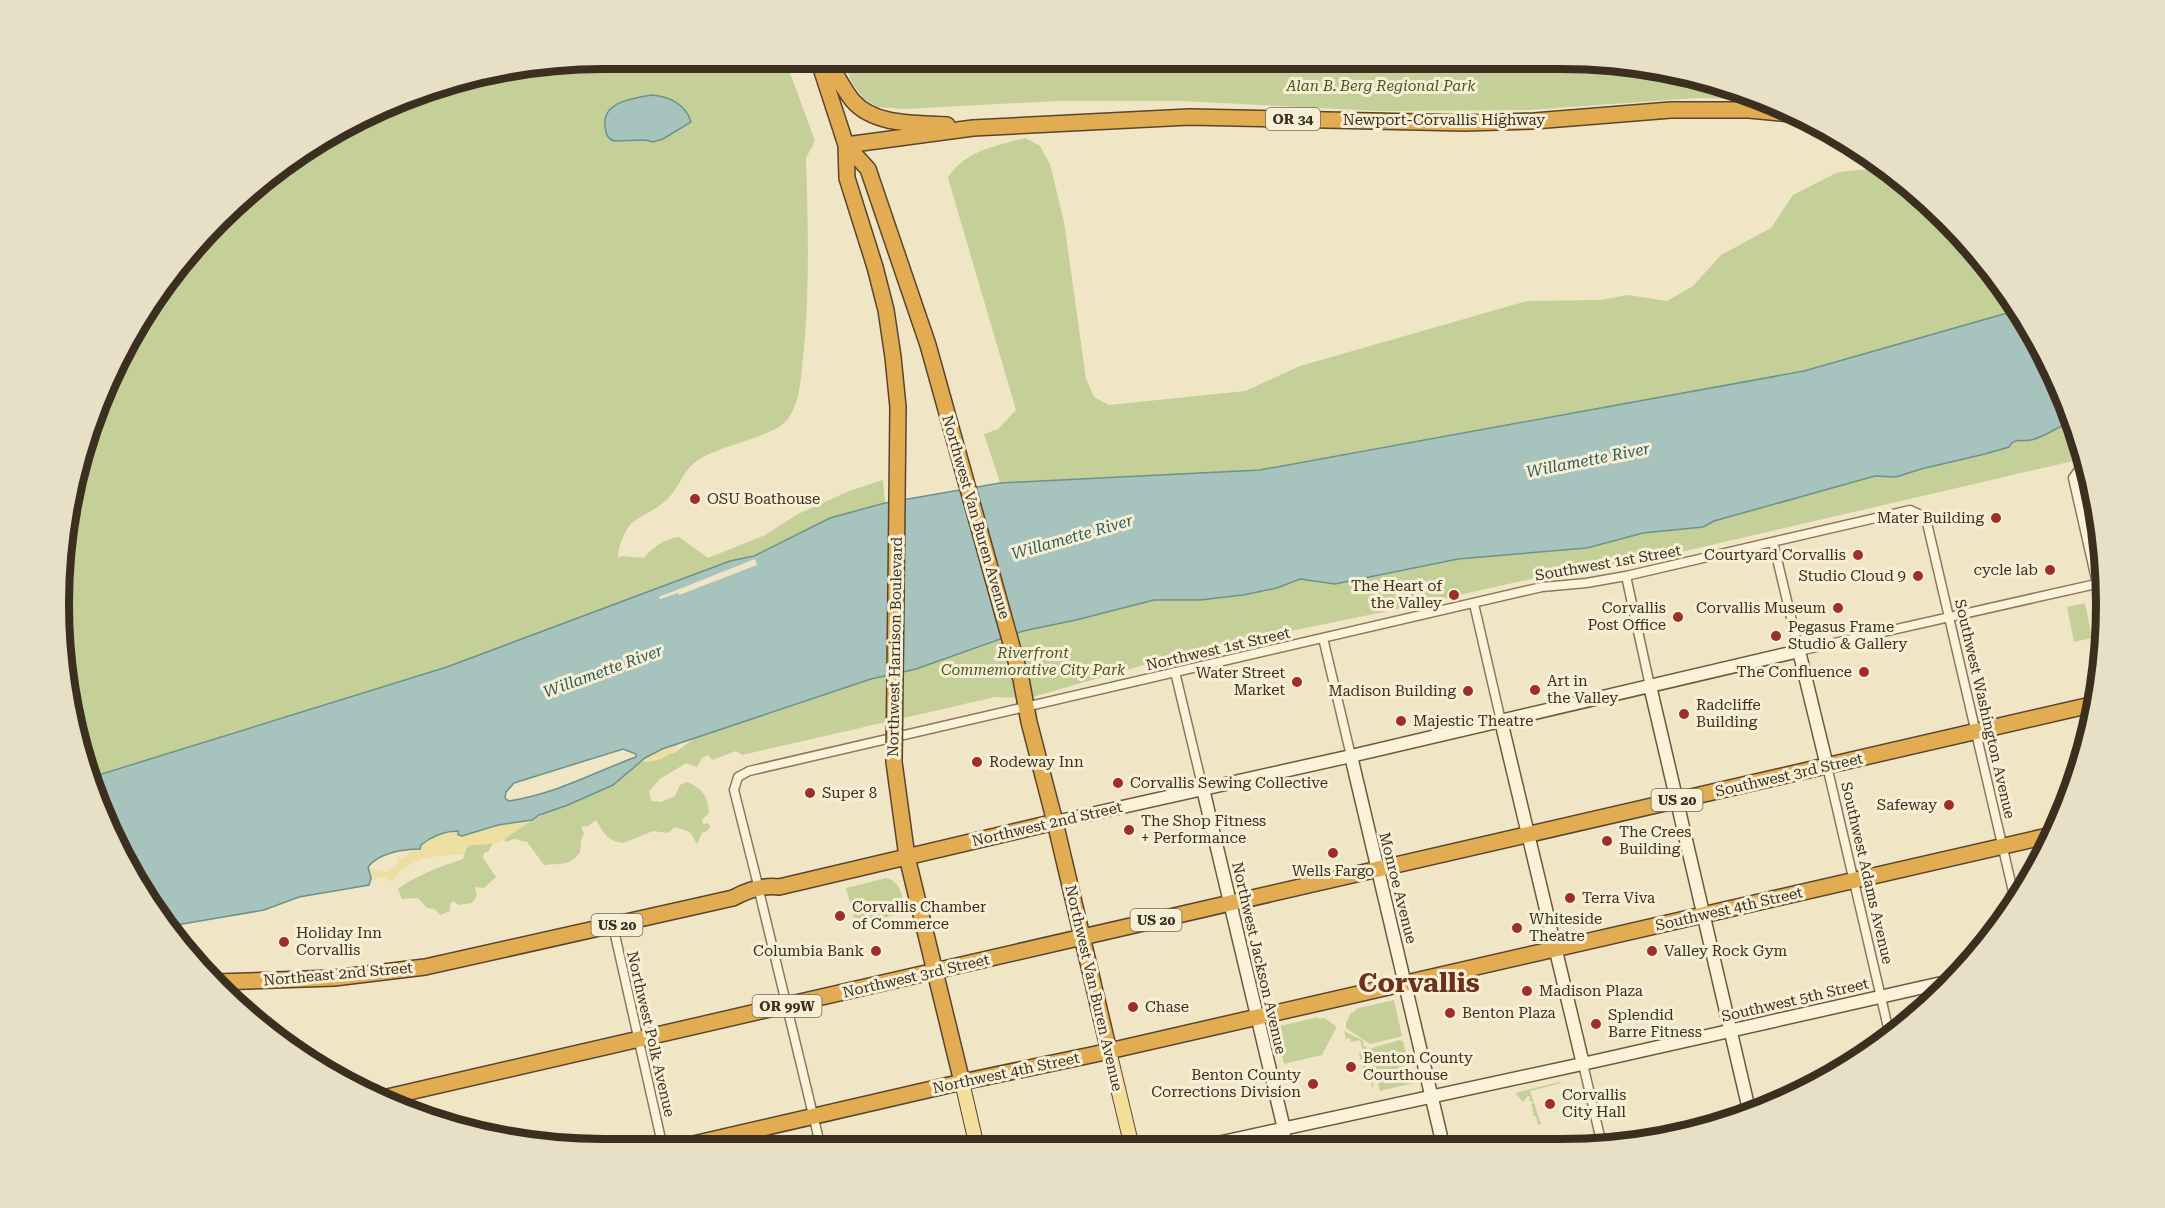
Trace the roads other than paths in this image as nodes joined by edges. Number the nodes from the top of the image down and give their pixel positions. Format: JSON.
{"nodes":[{"id":1,"x":821,"y":69,"type":"edge"},
{"id":2,"x":831,"y":69,"type":"edge"},
{"id":3,"x":1771,"y":112,"type":"edge"},
{"id":4,"x":974,"y":128,"type":"junction"},
{"id":5,"x":846,"y":145,"type":"junction"},
{"id":6,"x":2079,"y":471,"type":"edge"},
{"id":7,"x":1928,"y":523,"type":"joint"},
{"id":8,"x":1773,"y":542,"type":"junction"},
{"id":9,"x":2093,"y":554,"type":"edge"},
{"id":10,"x":1626,"y":576,"type":"junction"},
{"id":11,"x":2095,"y":584,"type":"edge"},
{"id":12,"x":1474,"y":604,"type":"junction"},
{"id":13,"x":1949,"y":616,"type":"junction"},
{"id":14,"x":1323,"y":638,"type":"junction"},
{"id":15,"x":1799,"y":651,"type":"junction"},
{"id":16,"x":1175,"y":672,"type":"junction"},
{"id":17,"x":1650,"y":686,"type":"junction"},
{"id":18,"x":1038,"y":704,"type":"junction"},
{"id":19,"x":2086,"y":706,"type":"edge"},
{"id":20,"x":1502,"y":721,"type":"junction"},
{"id":21,"x":1975,"y":731,"type":"junction"},
{"id":22,"x":1351,"y":756,"type":"junction"},
{"id":23,"x":1827,"y":766,"type":"junction"},
{"id":24,"x":1203,"y":789,"type":"junction"},
{"id":25,"x":1677,"y":801,"type":"junction"},
{"id":26,"x":1055,"y":822,"type":"junction"},
{"id":27,"x":1528,"y":834,"type":"junction"},
{"id":28,"x":2043,"y":837,"type":"edge"},
{"id":29,"x":2003,"y":846,"type":"junction"},
{"id":30,"x":907,"y":857,"type":"junction"},
{"id":31,"x":1378,"y":869,"type":"junction"},
{"id":32,"x":1853,"y":880,"type":"junction"},
{"id":33,"x":2013,"y":890,"type":"edge"},
{"id":34,"x":760,"y":892,"type":"junction"},
{"id":35,"x":1230,"y":903,"type":"junction"},
{"id":36,"x":1703,"y":915,"type":"junction"},
{"id":37,"x":613,"y":926,"type":"junction"},
{"id":38,"x":1082,"y":937,"type":"junction"},
{"id":39,"x":1555,"y":949,"type":"junction"},
{"id":40,"x":425,"y":967,"type":"joint"},
{"id":41,"x":936,"y":970,"type":"junction"},
{"id":42,"x":226,"y":982,"type":"edge"},
{"id":43,"x":1406,"y":983,"type":"junction"},
{"id":44,"x":1937,"y":984,"type":"edge"},
{"id":45,"x":1880,"y":996,"type":"junction"},
{"id":46,"x":787,"y":1006,"type":"junction"},
{"id":47,"x":1258,"y":1016,"type":"junction"},
{"id":48,"x":1888,"y":1027,"type":"edge"},
{"id":49,"x":1730,"y":1030,"type":"junction"},
{"id":50,"x":639,"y":1040,"type":"junction"},
{"id":51,"x":1109,"y":1051,"type":"junction"},
{"id":52,"x":1582,"y":1064,"type":"junction"},
{"id":53,"x":962,"y":1082,"type":"junction"},
{"id":54,"x":394,"y":1096,"type":"edge"},
{"id":55,"x":1432,"y":1096,"type":"junction"},
{"id":56,"x":1748,"y":1105,"type":"edge"},
{"id":57,"x":814,"y":1116,"type":"junction"},
{"id":58,"x":1284,"y":1129,"type":"junction"},
{"id":59,"x":1600,"y":1138,"type":"edge"},
{"id":60,"x":661,"y":1139,"type":"edge"},
{"id":61,"x":715,"y":1139,"type":"edge"},
{"id":62,"x":819,"y":1139,"type":"edge"},
{"id":63,"x":975,"y":1139,"type":"edge"},
{"id":64,"x":1130,"y":1139,"type":"edge"},
{"id":65,"x":1237,"y":1139,"type":"edge"},
{"id":66,"x":1287,"y":1139,"type":"edge"},
{"id":67,"x":1441,"y":1139,"type":"edge"}],
"edges":[{"from":1,"to":5,"type":"highway"},
{"from":2,"to":4,"type":"highway","number":"OR 34"},
{"from":3,"to":4,"type":"highway","name":"Newport-Corvallis Highway","number":"OR 34"},
{"from":4,"to":5,"type":"highway","name":"Newport-Corvallis Highway","number":"OR 34"},
{"from":5,"to":18,"type":"highway","name":"Northwest Van Buren Avenue"},
{"from":5,"to":30,"type":"highway","name":"Northwest Harrison Boulevard","bridge":true},
{"from":6,"to":9,"type":"street"},
{"from":7,"to":8,"type":"street","name":"Southwest 1st Street"},
{"from":7,"to":13,"type":"street","name":"Southwest Washington Avenue"},
{"from":8,"to":10,"type":"street","name":"Southwest 1st Street"},
{"from":8,"to":15,"type":"street","name":"Southwest Adams Avenue"},
{"from":10,"to":12,"type":"street","name":"Southwest 1st Street"},
{"from":10,"to":17,"type":"street"},
{"from":11,"to":13,"type":"street"},
{"from":12,"to":14,"type":"street","name":"Southwest 1st Street"},
{"from":12,"to":20,"type":"street"},
{"from":13,"to":15,"type":"street"},
{"from":13,"to":21,"type":"street","name":"Southwest Washington Avenue"},
{"from":14,"to":16,"type":"street","name":"Northwest 1st Street"},
{"from":14,"to":22,"type":"street","name":"Monroe Avenue"},
{"from":15,"to":17,"type":"street","name":"Northwest 2nd Street"},
{"from":15,"to":23,"type":"street","name":"Southwest Adams Avenue"},
{"from":16,"to":18,"type":"street","name":"Northwest 1st Street"},
{"from":16,"to":24,"type":"street","name":"Northwest Jackson Avenue"},
{"from":17,"to":20,"type":"street","name":"Northwest 2nd Street"},
{"from":17,"to":25,"type":"street"},
{"from":18,"to":26,"type":"highway","name":"Northwest Van Buren Avenue"},
{"from":18,"to":34,"type":"street","name":"Northwest 1st Street"},
{"from":19,"to":21,"type":"highway","name":"Southwest 3rd Street","number":"US 20"},
{"from":20,"to":22,"type":"street","name":"Northwest 2nd Street"},
{"from":20,"to":27,"type":"street"},
{"from":21,"to":23,"type":"highway","name":"Southwest 3rd Street","number":"US 20"},
{"from":21,"to":29,"type":"street","name":"Southwest Washington Avenue"},
{"from":22,"to":24,"type":"street","name":"Northwest 2nd Street"},
{"from":22,"to":31,"type":"street","name":"Monroe Avenue"},
{"from":23,"to":25,"type":"highway","name":"Southwest 3rd Street","number":"US 20"},
{"from":23,"to":32,"type":"street","name":"Southwest Adams Avenue"},
{"from":24,"to":26,"type":"street","name":"Northwest 2nd Street"},
{"from":24,"to":35,"type":"street","name":"Northwest Jackson Avenue"},
{"from":25,"to":27,"type":"highway","name":"Southwest 3rd Street","number":"US 20"},
{"from":25,"to":36,"type":"street"},
{"from":26,"to":30,"type":"highway","name":"Northwest 2nd Street","number":"US 20"},
{"from":26,"to":38,"type":"highway","name":"Northwest Van Buren Avenue"},
{"from":27,"to":31,"type":"highway","name":"Southwest 3rd Street","number":"US 20"},
{"from":27,"to":39,"type":"street"},
{"from":28,"to":29,"type":"highway","name":"Southwest 4th Street"},
{"from":29,"to":32,"type":"highway","name":"Southwest 4th Street"},
{"from":29,"to":33,"type":"street","name":"Southwest Washington Avenue"},
{"from":30,"to":34,"type":"highway","name":"Northwest 2nd Street","number":"US 20"},
{"from":30,"to":41,"type":"highway","name":"Northwest Harrison Boulevard"},
{"from":31,"to":35,"type":"highway","name":"Northwest 3rd Street","number":"US 20"},
{"from":31,"to":43,"type":"street","name":"Monroe Avenue"},
{"from":32,"to":36,"type":"highway","name":"Southwest 4th Street"},
{"from":32,"to":45,"type":"street","name":"Southwest Adams Avenue"},
{"from":34,"to":37,"type":"highway","name":"Northwest 2nd Street","number":"US 20"},
{"from":34,"to":46,"type":"street"},
{"from":35,"to":38,"type":"highway","name":"Northwest 3rd Street","number":"US 20"},
{"from":35,"to":47,"type":"street","name":"Northwest Jackson Avenue"},
{"from":36,"to":39,"type":"highway","name":"Southwest 4th Street"},
{"from":36,"to":49,"type":"street"},
{"from":37,"to":40,"type":"highway","name":"Northwest 2nd Street","number":"US 20"},
{"from":37,"to":50,"type":"street","name":"Northwest Polk Avenue"},
{"from":38,"to":41,"type":"highway","name":"Northwest 3rd Street","number":"OR 99W"},
{"from":38,"to":51,"type":"highway","name":"Northwest Van Buren Avenue"},
{"from":39,"to":43,"type":"highway","name":"Southwest 4th Street"},
{"from":39,"to":52,"type":"street"},
{"from":40,"to":42,"type":"highway","name":"Northeast 2nd Street","number":"US 20"},
{"from":41,"to":46,"type":"highway","name":"Northwest 3rd Street","number":"OR 99W"},
{"from":41,"to":53,"type":"highway","name":"Northwest Harrison Boulevard"},
{"from":43,"to":47,"type":"highway","name":"Northwest 4th Street"},
{"from":43,"to":55,"type":"street","name":"Monroe Avenue"},
{"from":44,"to":45,"type":"street","name":"Southwest 5th Street"},
{"from":45,"to":48,"type":"street","name":"Southwest Adams Avenue"},
{"from":45,"to":49,"type":"street","name":"Southwest 5th Street"},
{"from":46,"to":50,"type":"highway","name":"Northwest 3rd Street","number":"OR 99W"},
{"from":46,"to":57,"type":"street"},
{"from":47,"to":51,"type":"highway","name":"Northwest 4th Street"},
{"from":47,"to":58,"type":"street","name":"Northwest Jackson Avenue"},
{"from":49,"to":52,"type":"street","name":"Southwest 5th Street"},
{"from":49,"to":56,"type":"street"},
{"from":50,"to":54,"type":"highway","name":"Northwest 3rd Street","number":"OR 99W"},
{"from":50,"to":60,"type":"street","name":"Northwest Polk Avenue"},
{"from":51,"to":53,"type":"highway","name":"Northwest 4th Street"},
{"from":51,"to":64,"type":"main road","name":"Northwest Van Buren Avenue"},
{"from":52,"to":55,"type":"street","name":"Southwest 5th Street"},
{"from":52,"to":59,"type":"street"},
{"from":53,"to":57,"type":"highway","name":"Northwest 4th Street"},
{"from":53,"to":63,"type":"main road","name":"Northwest Harrison Boulevard"},
{"from":55,"to":58,"type":"street","name":"Southwest 5th Street"},
{"from":55,"to":67,"type":"street","name":"Monroe Avenue"},
{"from":57,"to":61,"type":"highway","name":"Northwest 4th Street"},
{"from":57,"to":62,"type":"street"},
{"from":58,"to":65,"type":"street","name":"Southwest 5th Street"},
{"from":58,"to":66,"type":"street","name":"Northwest Jackson Avenue"}]}
